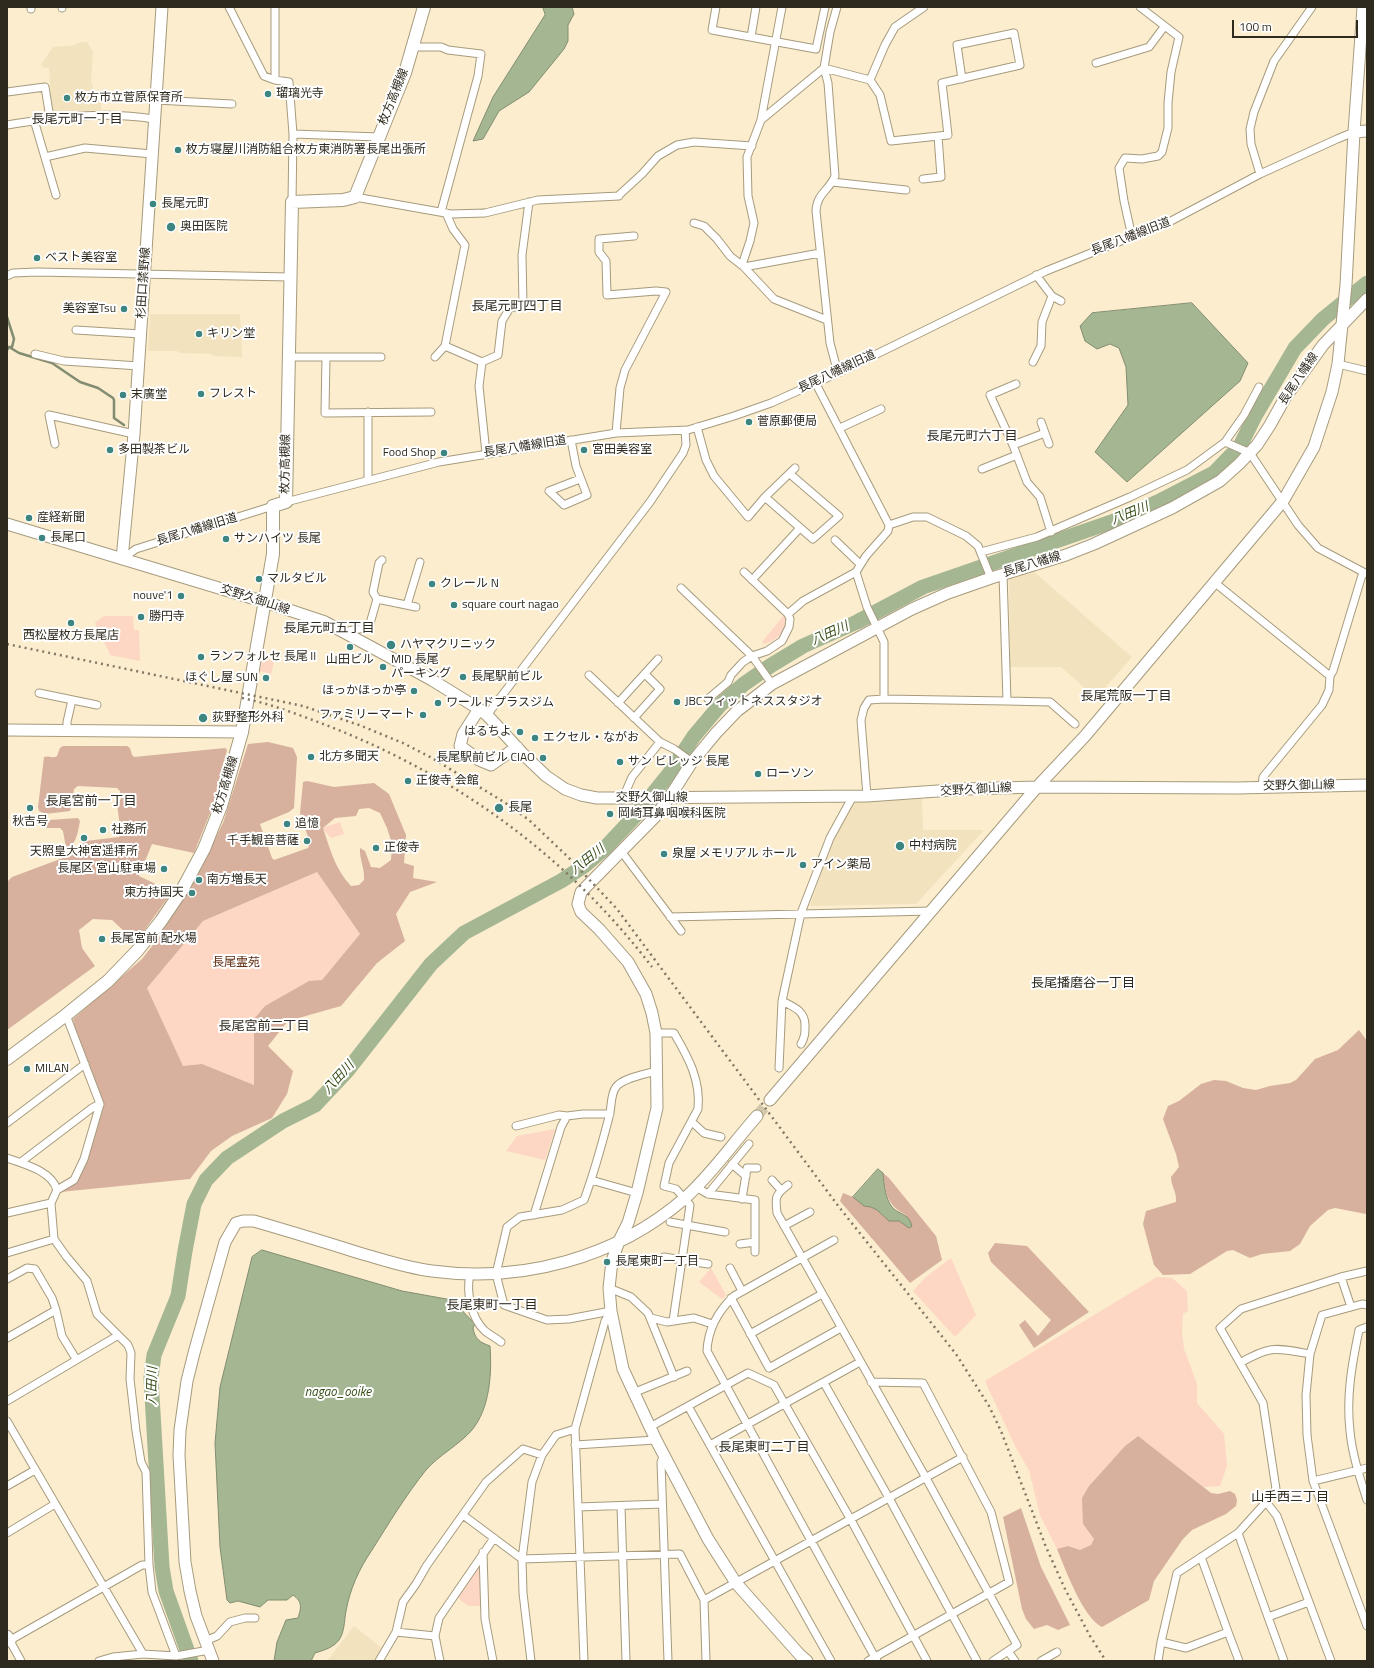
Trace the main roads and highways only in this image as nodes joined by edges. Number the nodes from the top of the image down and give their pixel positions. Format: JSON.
{"nodes":[{"id":1,"x":424,"y":7,"type":"edge"},
{"id":2,"x":7,"y":1059,"type":"edge"}],
"edges":[{"from":1,"to":2,"type":"main road","name":"枚方高槻線"}]}
